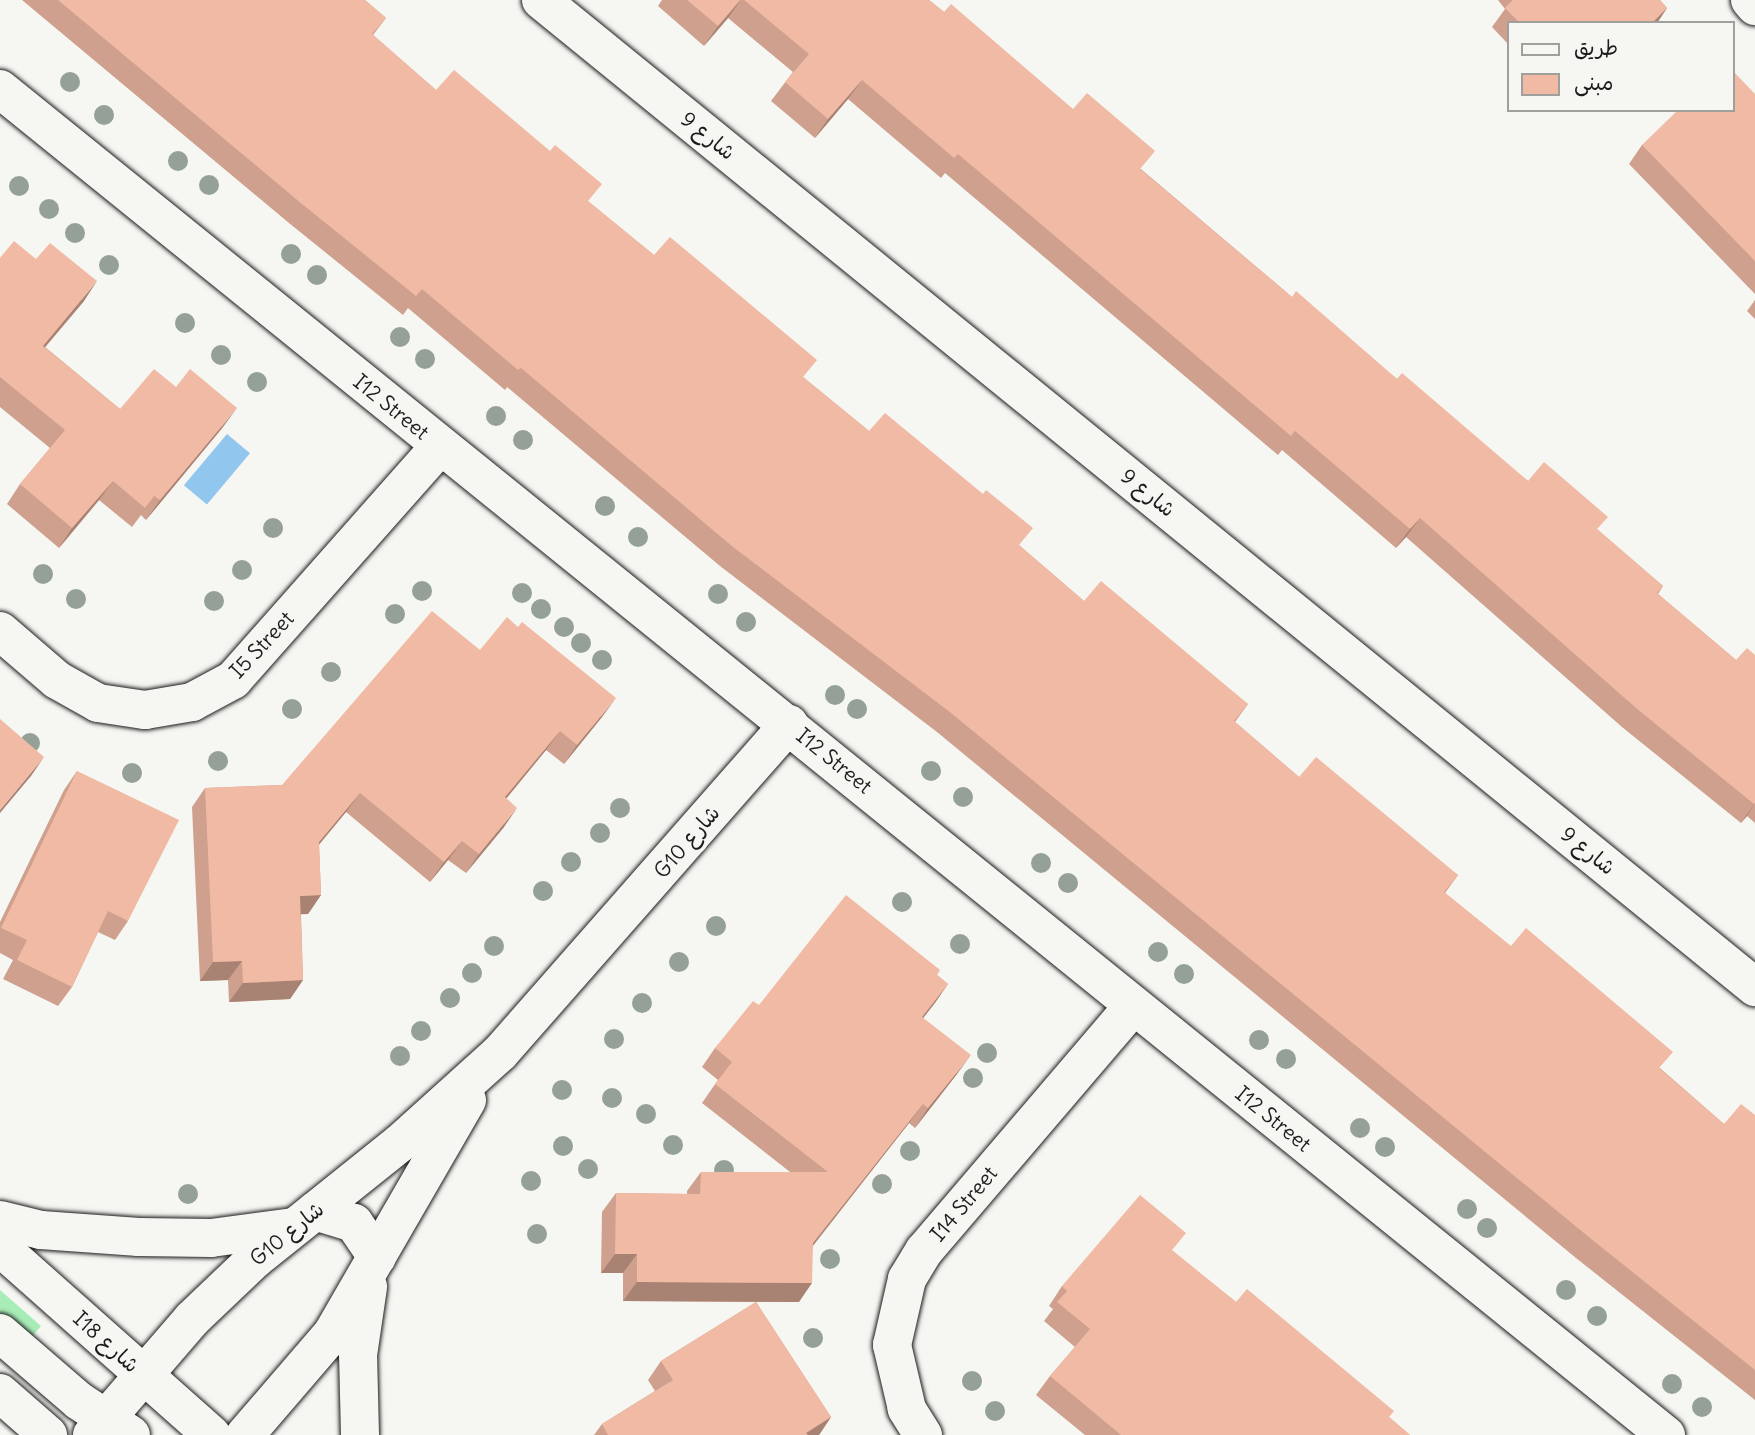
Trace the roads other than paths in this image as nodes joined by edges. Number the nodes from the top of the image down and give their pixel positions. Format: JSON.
{"nodes":[{"id":1,"x":541,"y":0,"type":"edge"},
{"id":2,"x":1750,"y":0,"type":"edge"},
{"id":3,"x":1755,"y":6,"type":"edge"},
{"id":4,"x":0,"y":89,"type":"edge"},
{"id":5,"x":440,"y":446,"type":"junction"},
{"id":6,"x":0,"y":631,"type":"edge"},
{"id":7,"x":789,"y":724,"type":"junction"},
{"id":8,"x":1755,"y":987,"type":"edge"},
{"id":9,"x":1133,"y":1006,"type":"junction"},
{"id":10,"x":500,"y":1053,"type":"junction"},
{"id":11,"x":305,"y":1219,"type":"junction"},
{"id":12,"x":0,"y":1220,"type":"edge"},
{"id":13,"x":0,"y":1247,"type":"edge"},
{"id":14,"x":374,"y":1263,"type":"junction"},
{"id":15,"x":0,"y":1333,"type":"edge"},
{"id":16,"x":143,"y":1375,"type":"junction"},
{"id":17,"x":0,"y":1393,"type":"edge"},
{"id":18,"x":109,"y":1430,"type":"edge"},
{"id":19,"x":48,"y":1435,"type":"edge"},
{"id":20,"x":212,"y":1435,"type":"edge"},
{"id":21,"x":245,"y":1435,"type":"edge"},
{"id":22,"x":360,"y":1435,"type":"edge"},
{"id":23,"x":923,"y":1435,"type":"edge"},
{"id":24,"x":1666,"y":1435,"type":"edge"}],
"edges":[{"from":1,"to":8,"type":"street","name":"شارع 9"},
{"from":2,"to":3,"type":"street"},
{"from":4,"to":5,"type":"street","name":"I12 Street"},
{"from":5,"to":6,"type":"street","name":"I5 Street"},
{"from":5,"to":7,"type":"street","name":"I12 Street"},
{"from":7,"to":9,"type":"street","name":"I12 Street"},
{"from":7,"to":10,"type":"street","name":"G10 شارع"},
{"from":9,"to":23,"type":"street","name":"I14 Street"},
{"from":9,"to":24,"type":"street","name":"I12 Street"},
{"from":10,"to":11,"type":"street","name":"G10 شارع"},
{"from":10,"to":14,"type":"street","name":"G10 شارع"},
{"from":11,"to":12,"type":"street"},
{"from":11,"to":14,"type":"street"},
{"from":11,"to":16,"type":"street","name":"G10 شارع"},
{"from":13,"to":16,"type":"street","name":"I18 شارع"},
{"from":14,"to":21,"type":"street","name":"G10 شارع"},
{"from":14,"to":22,"type":"street"},
{"from":15,"to":18,"type":"street"},
{"from":16,"to":18,"type":"street","name":"G10 شارع"},
{"from":16,"to":20,"type":"street","name":"I18 شارع"},
{"from":17,"to":19,"type":"street"}]}
